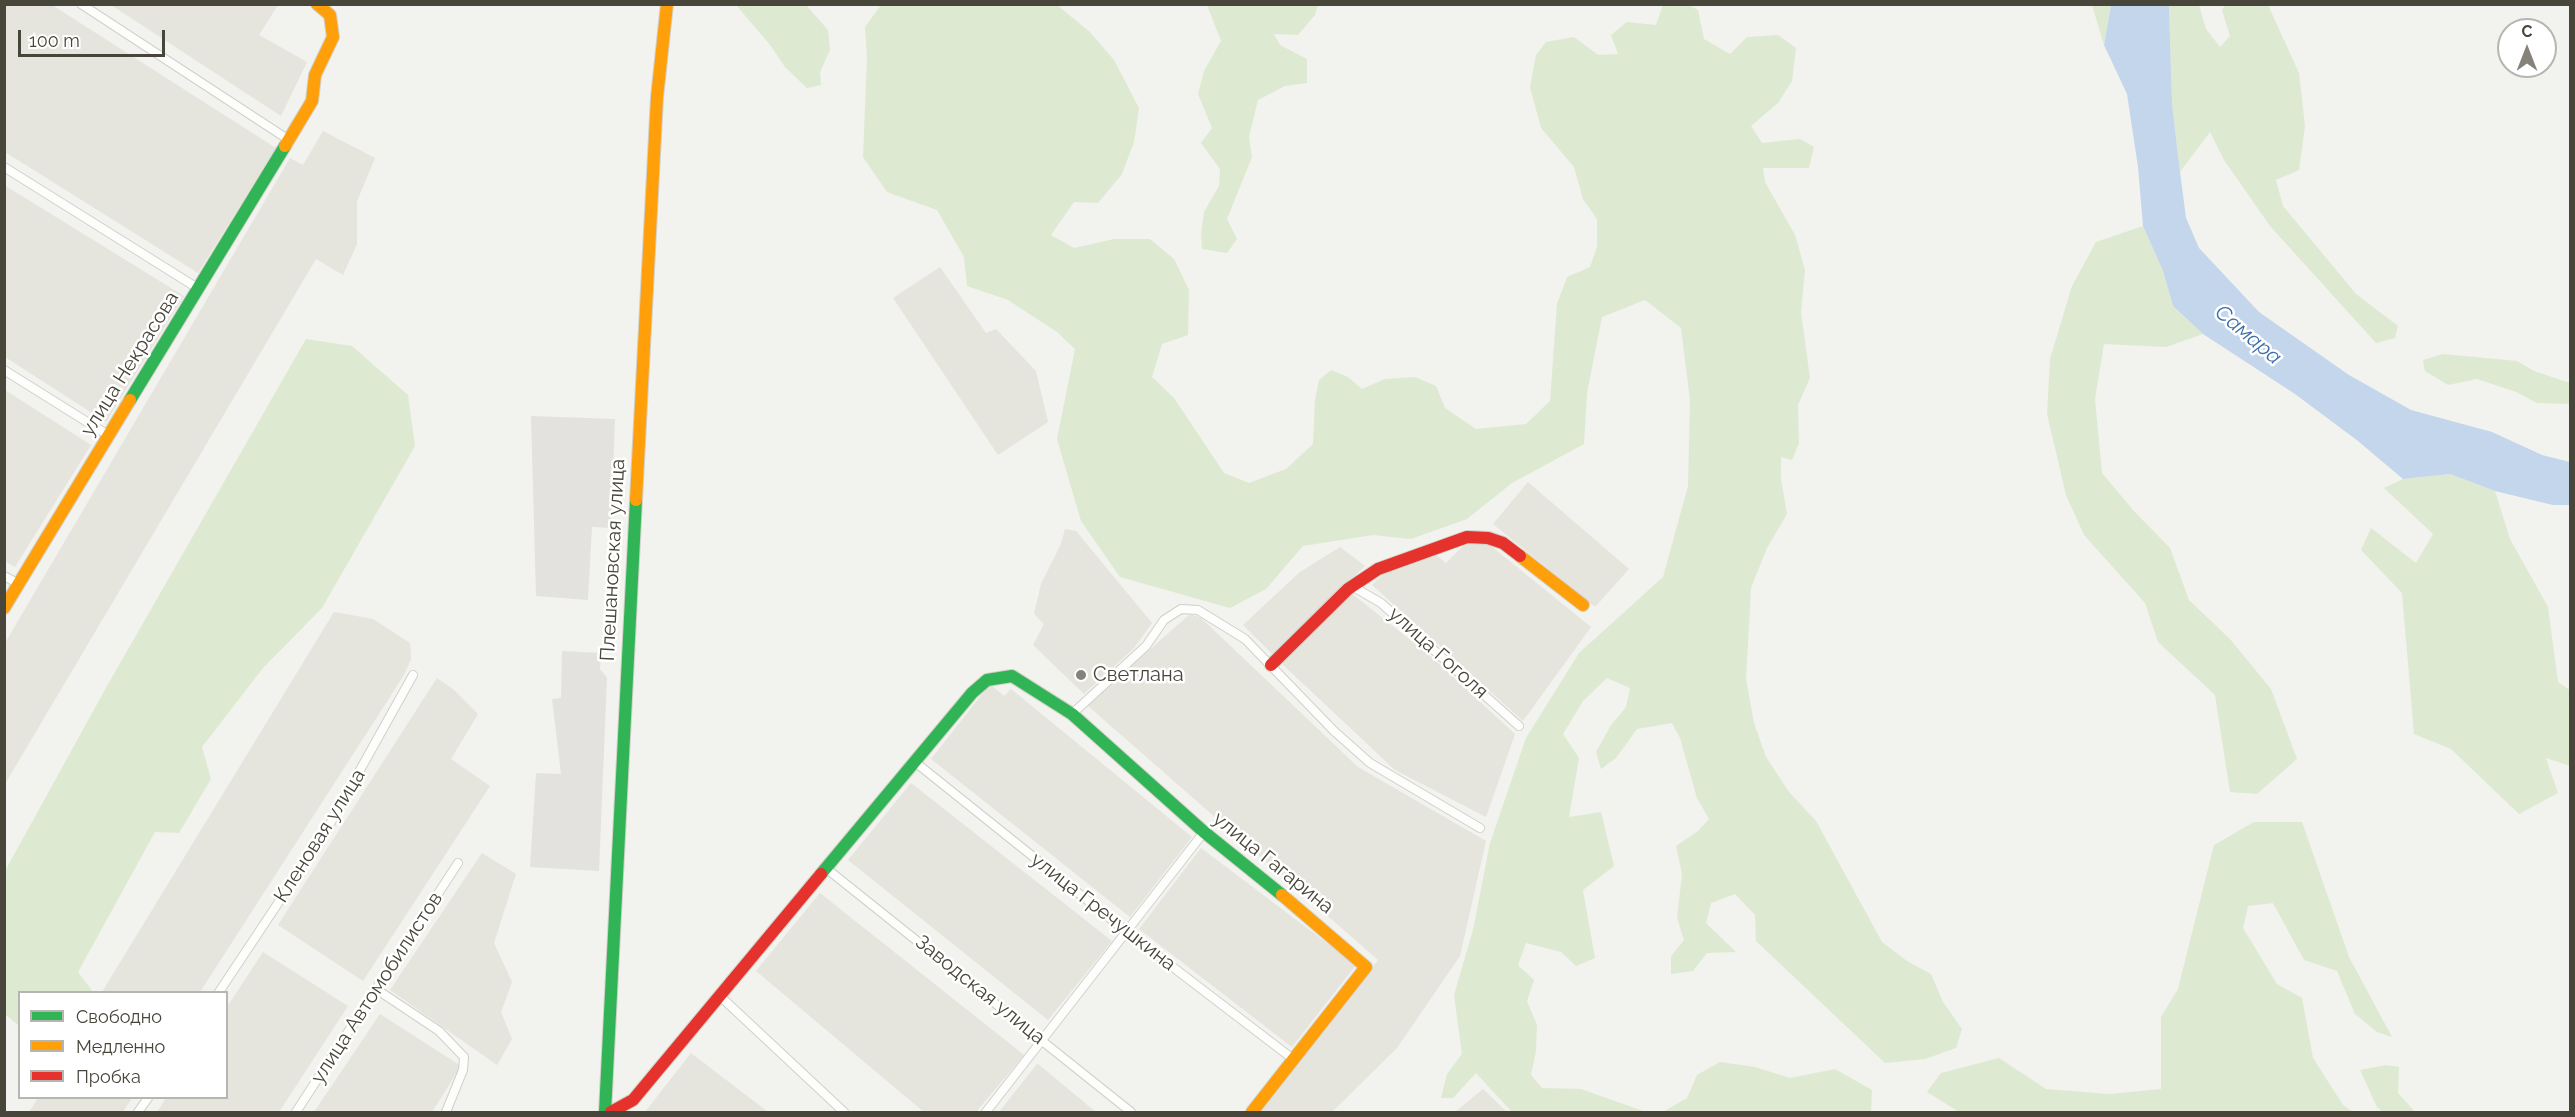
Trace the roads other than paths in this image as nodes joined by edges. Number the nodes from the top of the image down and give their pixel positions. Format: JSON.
{"nodes":[{"id":1,"x":81,"y":4,"type":"edge"},
{"id":2,"x":317,"y":4,"type":"edge"},
{"id":3,"x":668,"y":6,"type":"edge"},
{"id":4,"x":289,"y":140,"type":"junction"},
{"id":5,"x":4,"y":167,"type":"edge"},
{"id":6,"x":199,"y":289,"type":"junction"},
{"id":7,"x":4,"y":370,"type":"edge"},
{"id":8,"x":108,"y":435,"type":"junction"},
{"id":9,"x":4,"y":576,"type":"edge"},
{"id":10,"x":19,"y":584,"type":"junction"},
{"id":11,"x":1352,"y":586,"type":"junction"},
{"id":12,"x":1583,"y":605,"type":"dead end"},
{"id":13,"x":4,"y":608,"type":"edge"},
{"id":14,"x":1271,"y":665,"type":"junction"},
{"id":15,"x":413,"y":675,"type":"dead end"},
{"id":16,"x":1072,"y":714,"type":"junction"},
{"id":17,"x":1519,"y":726,"type":"dead end"},
{"id":18,"x":915,"y":762,"type":"junction"},
{"id":19,"x":1480,"y":828,"type":"dead end"},
{"id":20,"x":1204,"y":832,"type":"junction"},
{"id":21,"x":458,"y":863,"type":"dead end"},
{"id":22,"x":827,"y":869,"type":"junction"},
{"id":23,"x":1127,"y":932,"type":"junction"},
{"id":24,"x":376,"y":989,"type":"junction"},
{"id":25,"x":220,"y":991,"type":"edge"},
{"id":26,"x":721,"y":997,"type":"junction"},
{"id":27,"x":1043,"y":1041,"type":"junction"},
{"id":28,"x":1293,"y":1059,"type":"junction"},
{"id":29,"x":147,"y":1099,"type":"edge"},
{"id":30,"x":138,"y":1113,"type":"edge"},
{"id":31,"x":296,"y":1113,"type":"edge"},
{"id":32,"x":446,"y":1113,"type":"edge"},
{"id":33,"x":605,"y":1113,"type":"edge"},
{"id":34,"x":611,"y":1113,"type":"edge"},
{"id":35,"x":844,"y":1113,"type":"edge"},
{"id":36,"x":986,"y":1113,"type":"edge"},
{"id":37,"x":1131,"y":1113,"type":"edge"},
{"id":38,"x":1252,"y":1113,"type":"edge"}],
"edges":[{"from":1,"to":4,"type":"street"},
{"from":2,"to":4,"type":"street","name":"улица Некрасова"},
{"from":3,"to":33,"type":"street","name":"Плешановская улица"},
{"from":4,"to":6,"type":"street","name":"улица Некрасова"},
{"from":5,"to":6,"type":"street"},
{"from":6,"to":8,"type":"street","name":"улица Некрасова"},
{"from":7,"to":8,"type":"street"},
{"from":8,"to":10,"type":"street","name":"улица Некрасова"},
{"from":9,"to":10,"type":"street"},
{"from":10,"to":13,"type":"street","name":"улица Некрасова"},
{"from":11,"to":12,"type":"street"},
{"from":11,"to":14,"type":"street"},
{"from":11,"to":17,"type":"street","name":"улица Гоголя"},
{"from":14,"to":16,"type":"street"},
{"from":14,"to":19,"type":"street"},
{"from":15,"to":25,"type":"street","name":"Кленовая улица"},
{"from":16,"to":18,"type":"street","name":"улица Гагарина"},
{"from":16,"to":20,"type":"street","name":"улица Гагарина"},
{"from":18,"to":22,"type":"street"},
{"from":18,"to":23,"type":"street","name":"улица Гречушкина"},
{"from":20,"to":23,"type":"street"},
{"from":20,"to":28,"type":"street","name":"улица Гагарина"},
{"from":21,"to":24,"type":"street","name":"улица Автомобилистов"},
{"from":22,"to":26,"type":"street"},
{"from":22,"to":27,"type":"street","name":"Заводская улица"},
{"from":23,"to":27,"type":"street"},
{"from":23,"to":28,"type":"street","name":"улица Гречушкина"},
{"from":24,"to":31,"type":"street","name":"улица Автомобилистов"},
{"from":24,"to":32,"type":"street"},
{"from":26,"to":34,"type":"street"},
{"from":26,"to":35,"type":"street"},
{"from":27,"to":36,"type":"street"},
{"from":27,"to":37,"type":"street","name":"Заводская улица"},
{"from":28,"to":38,"type":"street","name":"улица Гагарина"},
{"from":29,"to":30,"type":"street"}]}
